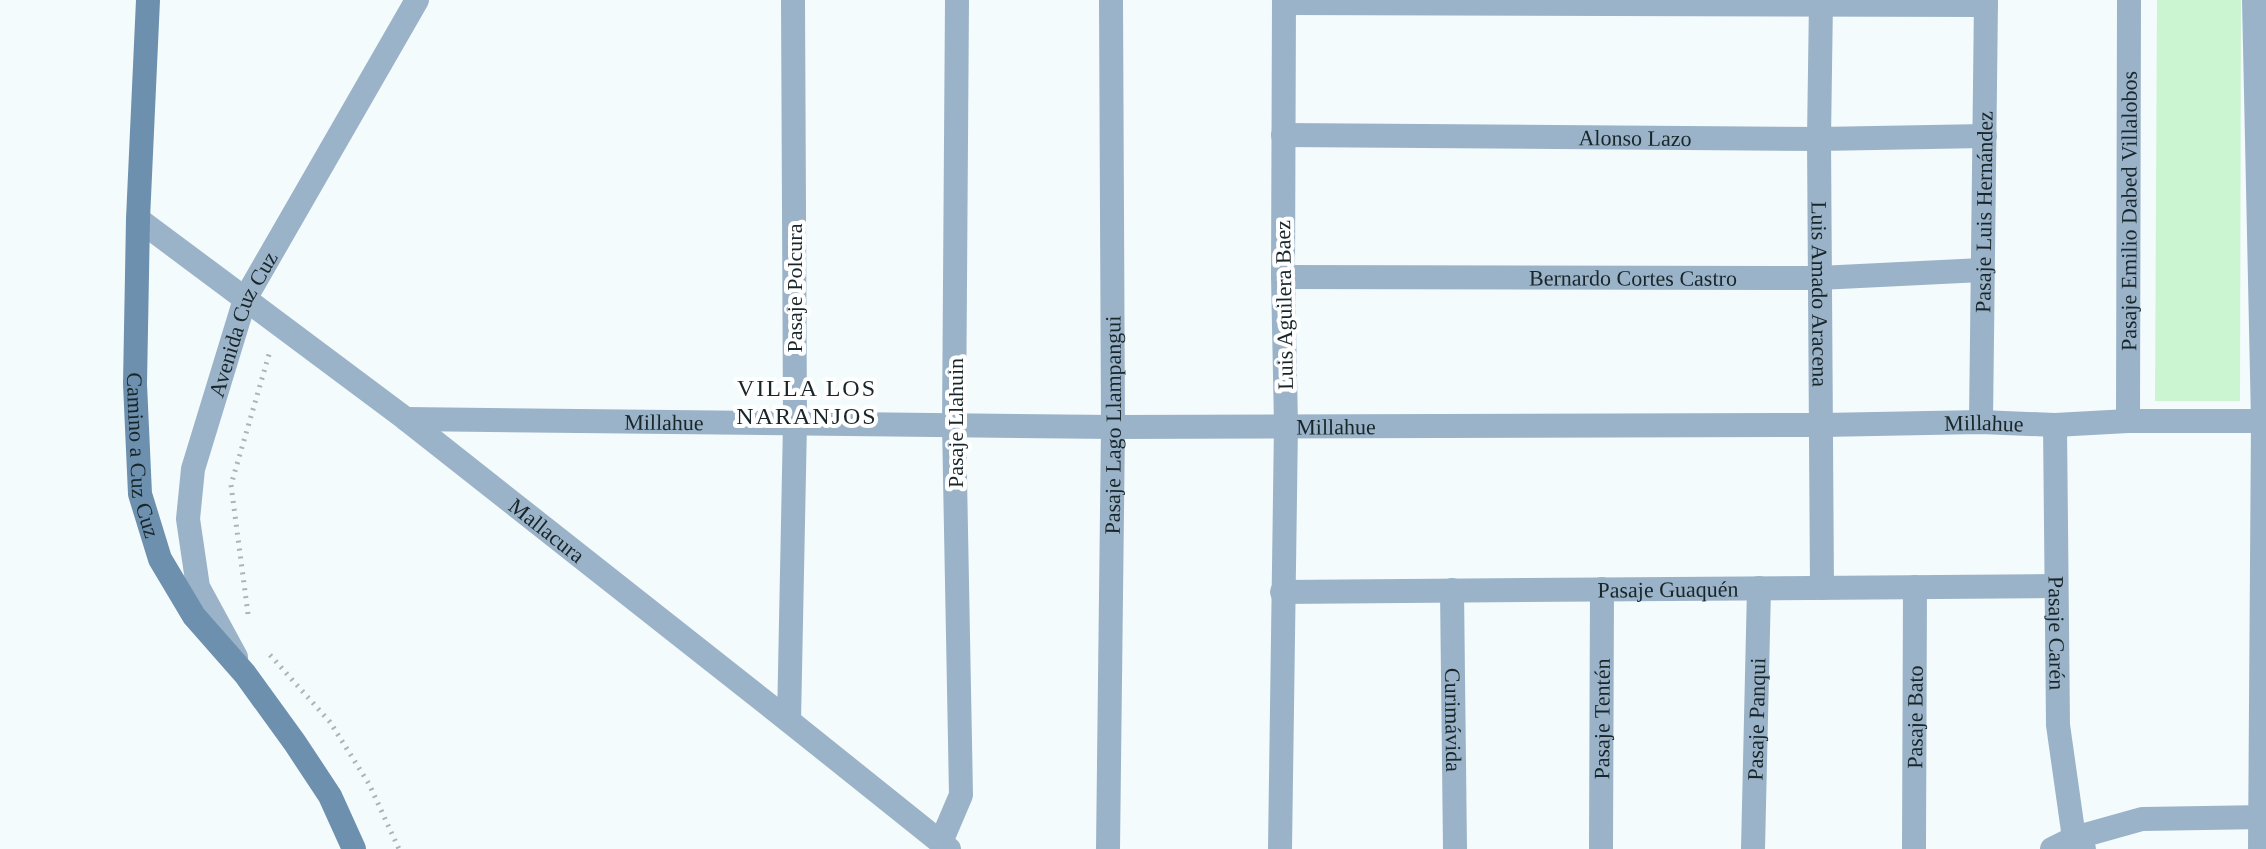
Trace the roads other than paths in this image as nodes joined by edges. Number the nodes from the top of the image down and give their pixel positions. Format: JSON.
{"nodes":[{"id":1,"x":148,"y":0,"type":"edge"},
{"id":2,"x":417,"y":0,"type":"edge"},
{"id":3,"x":793,"y":0,"type":"edge"},
{"id":4,"x":957,"y":0,"type":"edge"},
{"id":5,"x":1111,"y":0,"type":"edge"},
{"id":6,"x":2129,"y":0,"type":"edge"},
{"id":7,"x":2254,"y":0,"type":"edge"},
{"id":8,"x":1284,"y":2,"type":"edge"},
{"id":9,"x":1821,"y":2,"type":"edge"},
{"id":10,"x":1986,"y":2,"type":"edge"},
{"id":11,"x":1283,"y":135,"type":"junction"},
{"id":12,"x":1985,"y":136,"type":"junction"},
{"id":13,"x":1819,"y":139,"type":"junction"},
{"id":14,"x":138,"y":219,"type":"junction"},
{"id":15,"x":1982,"y":270,"type":"junction"},
{"id":16,"x":1283,"y":277,"type":"junction"},
{"id":17,"x":1819,"y":278,"type":"junction"},
{"id":18,"x":245,"y":299,"type":"junction"},
{"id":19,"x":406,"y":419,"type":"junction"},
{"id":20,"x":2128,"y":421,"type":"junction"},
{"id":21,"x":2264,"y":421,"type":"edge"},
{"id":22,"x":1981,"y":422,"type":"junction"},
{"id":23,"x":795,"y":423,"type":"junction"},
{"id":24,"x":954,"y":424,"type":"junction"},
{"id":25,"x":1286,"y":425,"type":"junction"},
{"id":26,"x":1822,"y":425,"type":"junction"},
{"id":27,"x":2055,"y":425,"type":"junction"},
{"id":28,"x":1113,"y":427,"type":"junction"},
{"id":29,"x":2055,"y":586,"type":"junction"},
{"id":30,"x":1915,"y":587,"type":"junction"},
{"id":31,"x":1759,"y":588,"type":"junction"},
{"id":32,"x":1822,"y":588,"type":"junction"},
{"id":33,"x":1602,"y":589,"type":"junction"},
{"id":34,"x":1452,"y":590,"type":"junction"},
{"id":35,"x":1282,"y":592,"type":"junction"},
{"id":36,"x":245,"y":674,"type":"junction"},
{"id":37,"x":789,"y":721,"type":"junction"},
{"id":38,"x":2263,"y":817,"type":"edge"},
{"id":39,"x":2079,"y":843,"type":"edge"},
{"id":40,"x":945,"y":846,"type":"edge"},
{"id":41,"x":354,"y":849,"type":"edge"},
{"id":42,"x":1108,"y":849,"type":"edge"},
{"id":43,"x":1280,"y":849,"type":"edge"},
{"id":44,"x":1455,"y":849,"type":"edge"},
{"id":45,"x":1601,"y":849,"type":"edge"},
{"id":46,"x":1753,"y":849,"type":"edge"},
{"id":47,"x":1914,"y":849,"type":"edge"},
{"id":48,"x":2052,"y":849,"type":"edge"},
{"id":49,"x":2260,"y":849,"type":"edge"}],
"edges":[{"from":1,"to":14,"type":"main road","name":"Camino a Cuz Cuz"},
{"from":2,"to":18,"type":"street","name":"Avenida Cuz Cuz"},
{"from":3,"to":23,"type":"street","name":"Pasaje Polcura"},
{"from":4,"to":24,"type":"street","name":"Pasaje Llahuin"},
{"from":5,"to":28,"type":"street","name":"Pasaje Lago Llampangui"},
{"from":6,"to":20,"type":"street","name":"Pasaje Emilio Dabed Villalobos"},
{"from":7,"to":21,"type":"street"},
{"from":8,"to":9,"type":"street"},
{"from":8,"to":11,"type":"street","name":"Luis Aguilera Baez"},
{"from":9,"to":10,"type":"street"},
{"from":9,"to":13,"type":"street","name":"Luis Amado Aracena"},
{"from":10,"to":12,"type":"street","name":"Pasaje Luis Hernández"},
{"from":11,"to":13,"type":"street","name":"Alonso Lazo"},
{"from":11,"to":16,"type":"street","name":"Luis Aguilera Baez"},
{"from":12,"to":13,"type":"street","name":"Alonso Lazo"},
{"from":12,"to":15,"type":"street","name":"Pasaje Luis Hernández"},
{"from":13,"to":17,"type":"street","name":"Luis Amado Aracena"},
{"from":14,"to":18,"type":"street","name":"Mallacura"},
{"from":14,"to":36,"type":"main road","name":"Camino a Cuz Cuz"},
{"from":15,"to":17,"type":"street","name":"Bernardo Cortes Castro"},
{"from":15,"to":22,"type":"street","name":"Pasaje Luis Hernández"},
{"from":16,"to":17,"type":"street","name":"Bernardo Cortes Castro"},
{"from":16,"to":25,"type":"street","name":"Luis Aguilera Baez"},
{"from":17,"to":26,"type":"street","name":"Luis Amado Aracena"},
{"from":18,"to":19,"type":"street","name":"Mallacura"},
{"from":18,"to":36,"type":"street","name":"Avenida Cuz Cuz"},
{"from":19,"to":23,"type":"street","name":"Millahue"},
{"from":19,"to":37,"type":"street","name":"Mallacura"},
{"from":20,"to":21,"type":"street","name":"Millahue"},
{"from":20,"to":27,"type":"street","name":"Millahue"},
{"from":21,"to":38,"type":"street"},
{"from":22,"to":26,"type":"street","name":"Millahue"},
{"from":22,"to":27,"type":"street","name":"Millahue"},
{"from":23,"to":24,"type":"street","name":"Millahue"},
{"from":23,"to":37,"type":"street","name":"Pasaje Polcura"},
{"from":24,"to":28,"type":"street","name":"Millahue"},
{"from":24,"to":40,"type":"street","name":"Pasaje Llahuin"},
{"from":25,"to":26,"type":"street","name":"Millahue"},
{"from":25,"to":28,"type":"street","name":"Millahue"},
{"from":25,"to":35,"type":"street","name":"Luis Aguilera Baez"},
{"from":26,"to":32,"type":"street","name":"Luis Amado Aracena"},
{"from":27,"to":29,"type":"street","name":"Pasaje Carén"},
{"from":28,"to":42,"type":"street","name":"Pasaje Lago Llampangui"},
{"from":29,"to":30,"type":"street","name":"Pasaje Guaquén"},
{"from":29,"to":39,"type":"street","name":"Pasaje Carén"},
{"from":30,"to":32,"type":"street","name":"Pasaje Guaquén"},
{"from":30,"to":47,"type":"street","name":"Pasaje Bato"},
{"from":31,"to":32,"type":"street","name":"Pasaje Guaquén"},
{"from":31,"to":33,"type":"street","name":"Pasaje Guaquén"},
{"from":31,"to":46,"type":"street","name":"Pasaje Panqui"},
{"from":33,"to":34,"type":"street","name":"Pasaje Guaquén"},
{"from":33,"to":45,"type":"street","name":"Pasaje Tentén"},
{"from":34,"to":35,"type":"street","name":"Pasaje Guaquén"},
{"from":34,"to":44,"type":"street","name":"Curimávida"},
{"from":35,"to":43,"type":"street","name":"Luis Aguilera Baez"},
{"from":36,"to":41,"type":"main road","name":"Camino a Cuz Cuz"},
{"from":37,"to":40,"type":"street","name":"Mallacura"},
{"from":38,"to":39,"type":"street"},
{"from":38,"to":49,"type":"street"},
{"from":39,"to":48,"type":"street"}]}
